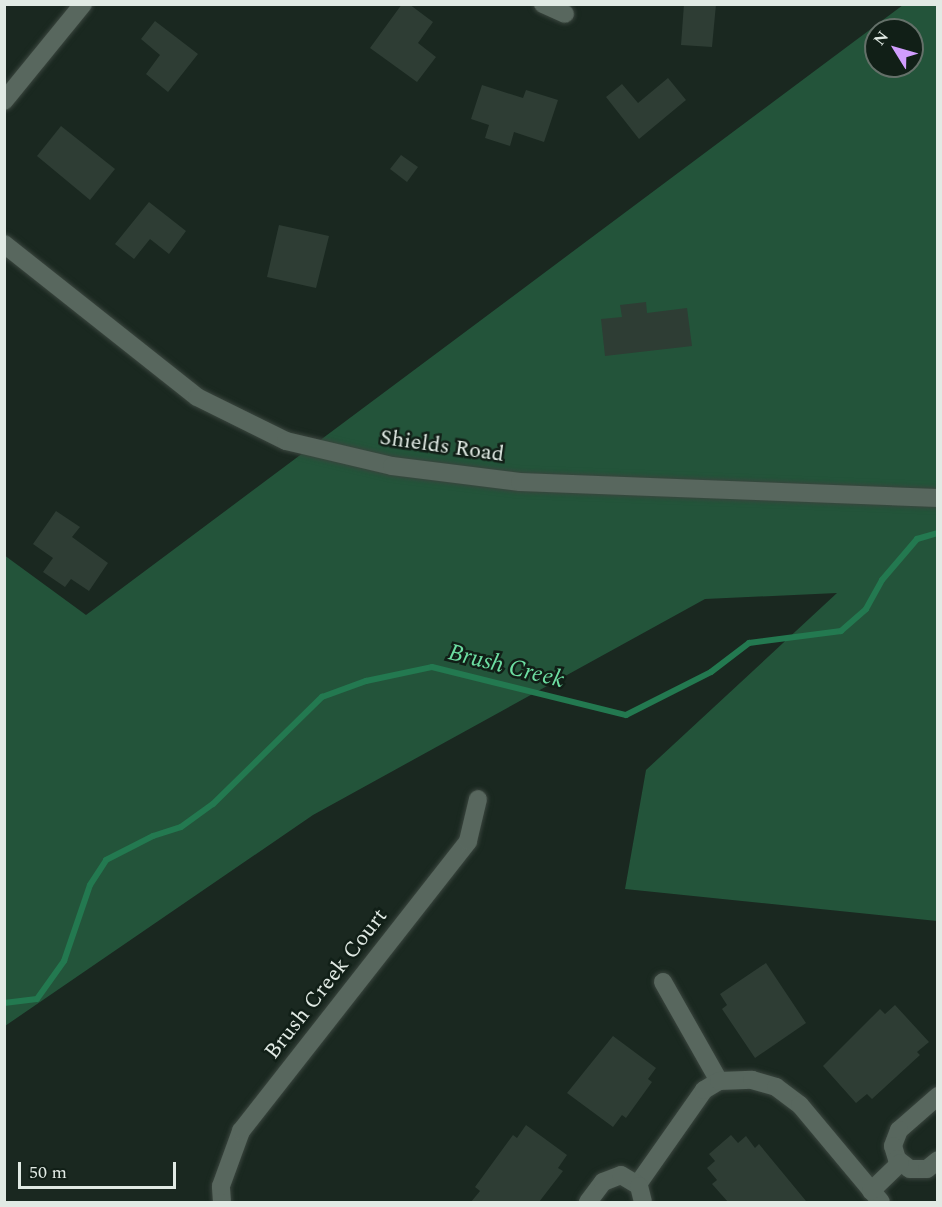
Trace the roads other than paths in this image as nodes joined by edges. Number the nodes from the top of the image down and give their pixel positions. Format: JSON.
{"nodes":[{"id":1,"x":83,"y":4,"type":"edge"},
{"id":2,"x":543,"y":4,"type":"edge"},
{"id":3,"x":565,"y":14,"type":"dead end"},
{"id":4,"x":4,"y":101,"type":"edge"},
{"id":5,"x":4,"y":244,"type":"edge"},
{"id":6,"x":938,"y":498,"type":"edge"},
{"id":7,"x":478,"y":799,"type":"dead end"},
{"id":8,"x":663,"y":982,"type":"dead end"},
{"id":9,"x":719,"y":1081,"type":"junction"},
{"id":10,"x":938,"y":1096,"type":"edge"},
{"id":11,"x":938,"y":1160,"type":"edge"},
{"id":12,"x":900,"y":1163,"type":"junction"},
{"id":13,"x":638,"y":1185,"type":"junction"},
{"id":14,"x":876,"y":1197,"type":"edge"},
{"id":15,"x":222,"y":1203,"type":"edge"},
{"id":16,"x":588,"y":1203,"type":"edge"},
{"id":17,"x":643,"y":1203,"type":"edge"}],
"edges":[{"from":1,"to":4,"type":"street"},
{"from":2,"to":3,"type":"street"},
{"from":5,"to":6,"type":"street","name":"Shields Road"},
{"from":7,"to":15,"type":"street","name":"Brush Creek Court"},
{"from":8,"to":9,"type":"street"},
{"from":9,"to":13,"type":"street"},
{"from":9,"to":14,"type":"street"},
{"from":10,"to":12,"type":"street"},
{"from":11,"to":12,"type":"street"},
{"from":12,"to":14,"type":"street"},
{"from":13,"to":16,"type":"street"},
{"from":13,"to":17,"type":"street"}]}
